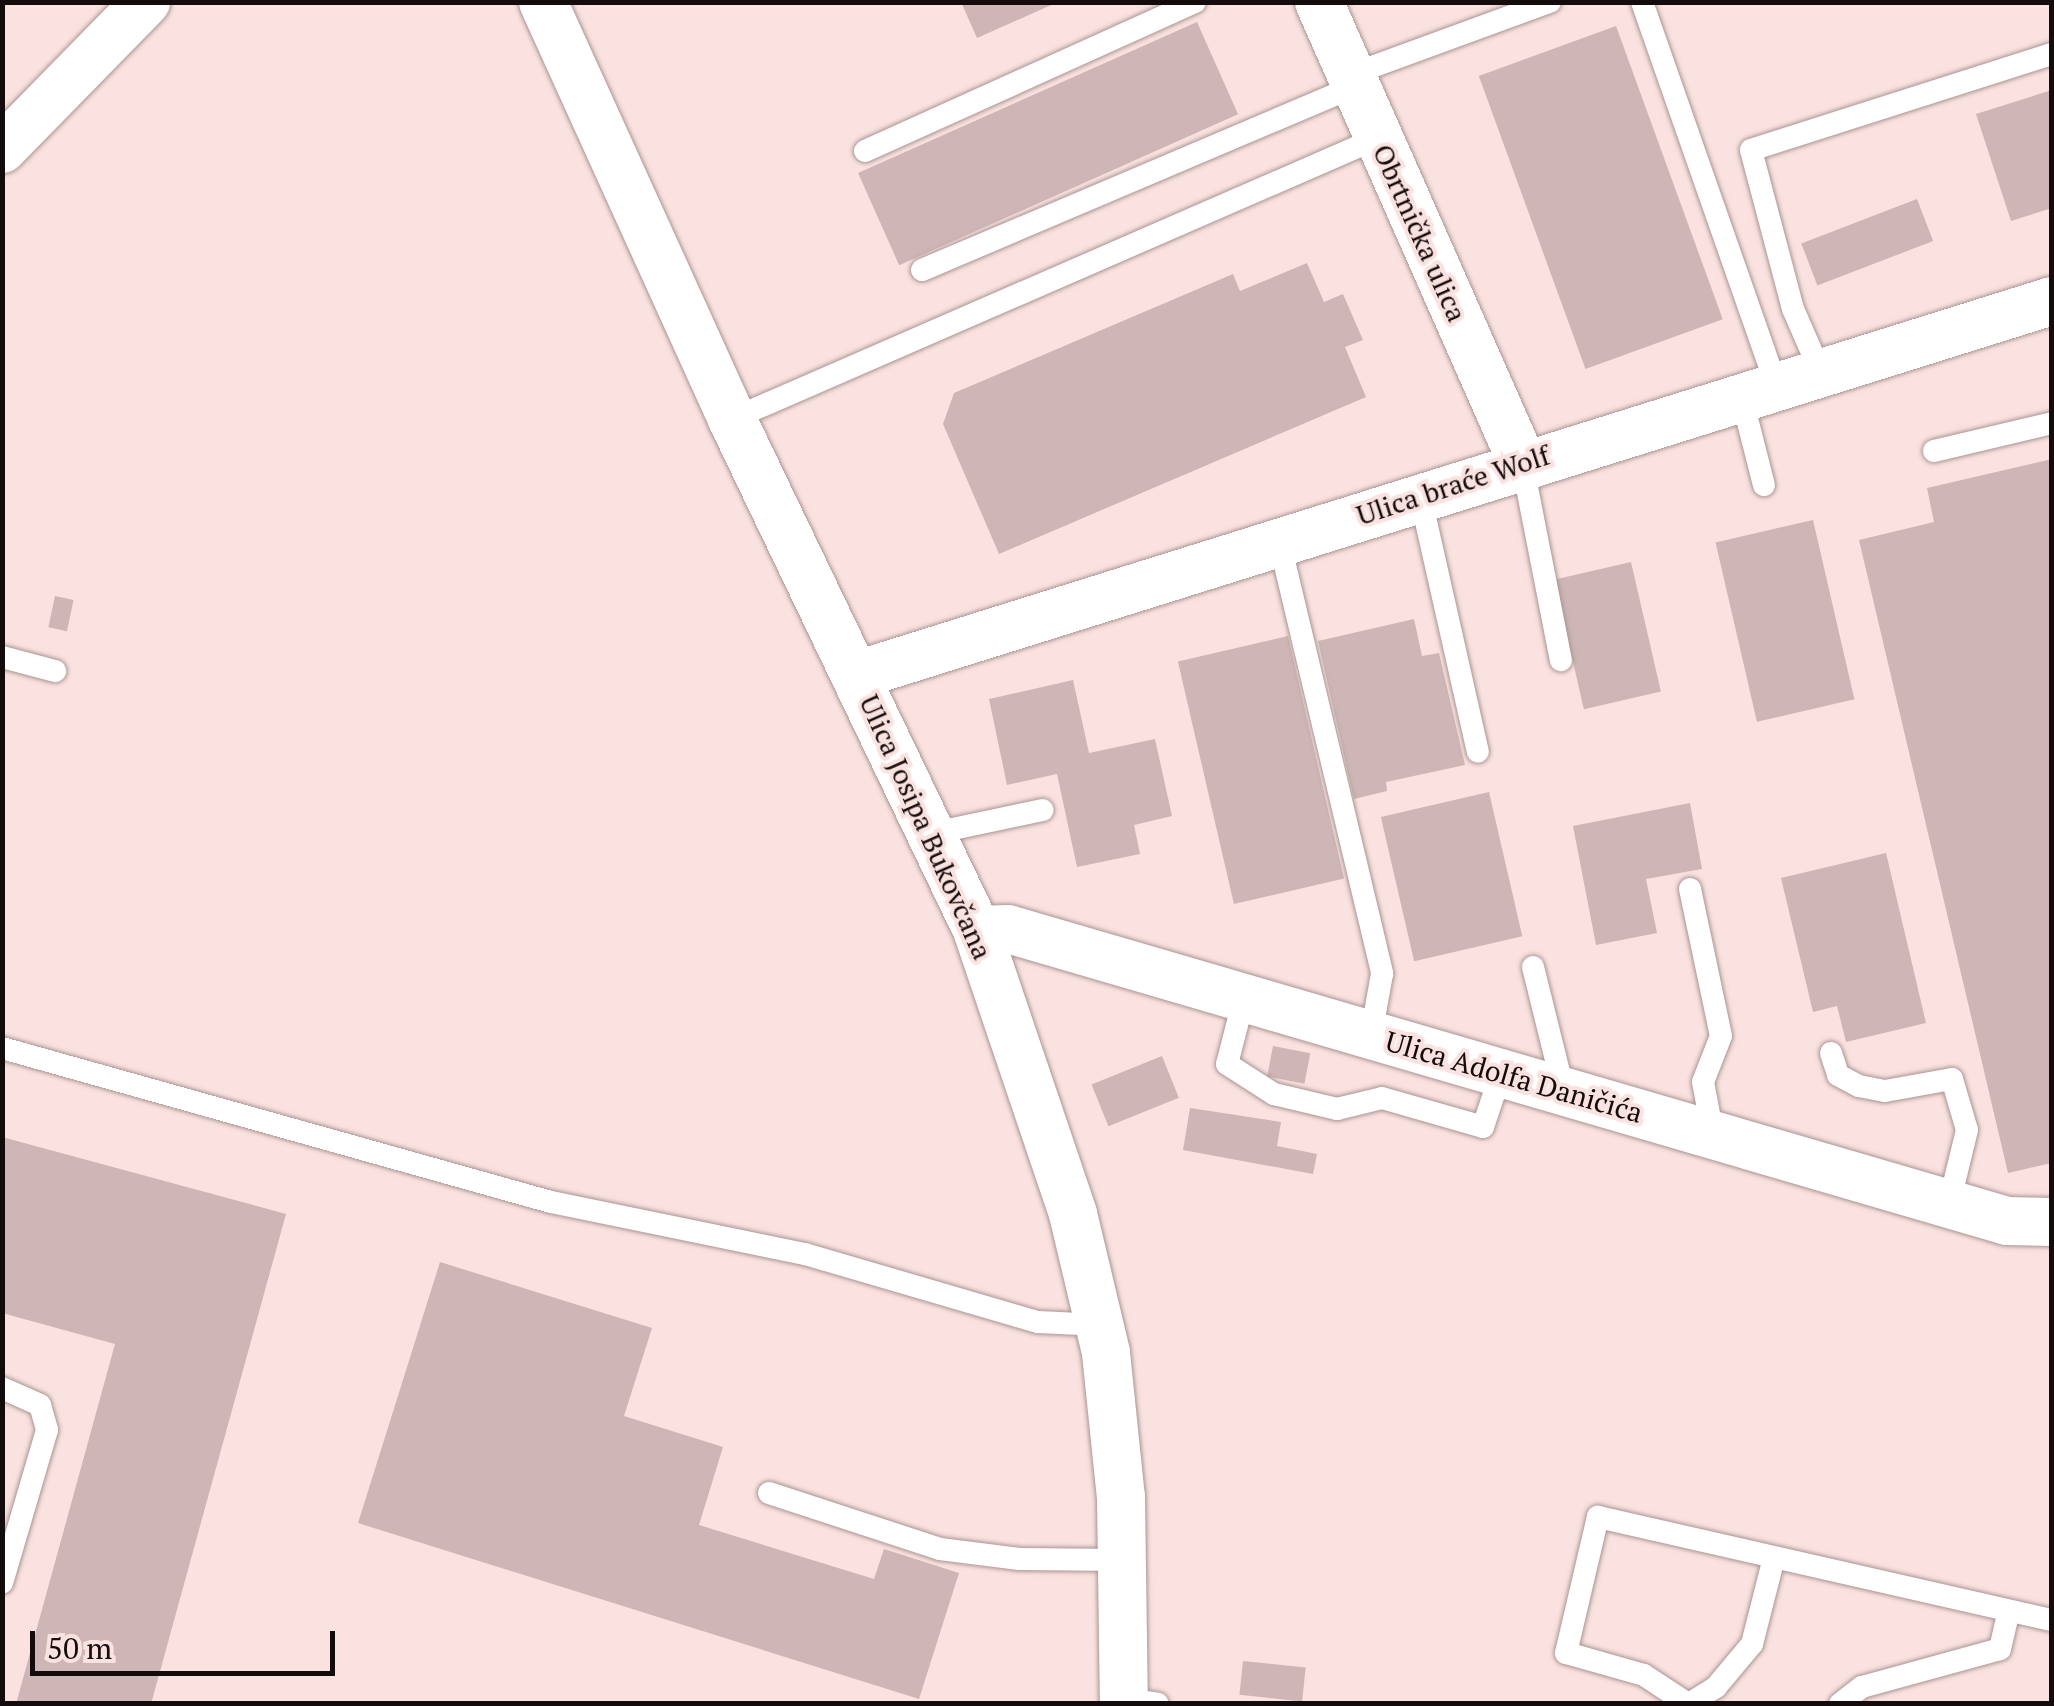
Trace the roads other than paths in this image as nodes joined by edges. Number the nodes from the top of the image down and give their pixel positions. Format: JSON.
{"nodes":[{"id":1,"x":146,"y":2,"type":"edge"},
{"id":2,"x":543,"y":2,"type":"edge"},
{"id":3,"x":1195,"y":2,"type":"edge"},
{"id":4,"x":1319,"y":2,"type":"edge"},
{"id":5,"x":1550,"y":2,"type":"edge"},
{"id":6,"x":1642,"y":2,"type":"edge"},
{"id":7,"x":2052,"y":54,"type":"edge"},
{"id":8,"x":1353,"y":81,"type":"junction"},
{"id":9,"x":1378,"y":138,"type":"junction"},
{"id":10,"x":2,"y":149,"type":"edge"},
{"id":11,"x":866,"y":151,"type":"dead end"},
{"id":12,"x":922,"y":270,"type":"dead end"},
{"id":13,"x":2052,"y":301,"type":"edge"},
{"id":14,"x":1779,"y":384,"type":"junction"},
{"id":15,"x":732,"y":419,"type":"junction"},
{"id":16,"x":2052,"y":423,"type":"edge"},
{"id":17,"x":1934,"y":451,"type":"dead end"},
{"id":18,"x":1522,"y":462,"type":"junction"},
{"id":19,"x":1764,"y":485,"type":"dead end"},
{"id":20,"x":1420,"y":495,"type":"junction"},
{"id":21,"x":1279,"y":540,"type":"junction"},
{"id":22,"x":2,"y":657,"type":"edge"},
{"id":23,"x":1562,"y":660,"type":"dead end"},
{"id":24,"x":55,"y":671,"type":"dead end"},
{"id":25,"x":857,"y":675,"type":"junction"},
{"id":26,"x":1478,"y":752,"type":"dead end"},
{"id":27,"x":1043,"y":810,"type":"dead end"},
{"id":28,"x":929,"y":834,"type":"junction"},
{"id":29,"x":1690,"y":888,"type":"dead end"},
{"id":30,"x":976,"y":930,"type":"junction"},
{"id":31,"x":1534,"y":967,"type":"dead end"},
{"id":32,"x":1244,"y":998,"type":"junction"},
{"id":33,"x":1371,"y":1035,"type":"junction"},
{"id":34,"x":2,"y":1048,"type":"edge"},
{"id":35,"x":1831,"y":1053,"type":"dead end"},
{"id":36,"x":1501,"y":1074,"type":"junction"},
{"id":37,"x":1564,"y":1092,"type":"junction"},
{"id":38,"x":1713,"y":1135,"type":"junction"},
{"id":39,"x":1950,"y":1204,"type":"junction"},
{"id":40,"x":2052,"y":1222,"type":"edge"},
{"id":41,"x":1101,"y":1326,"type":"junction"},
{"id":42,"x":2,"y":1388,"type":"edge"},
{"id":43,"x":770,"y":1493,"type":"dead end"},
{"id":44,"x":1774,"y":1558,"type":"junction"},
{"id":45,"x":1123,"y":1560,"type":"junction"},
{"id":46,"x":2,"y":1583,"type":"edge"},
{"id":47,"x":2008,"y":1610,"type":"junction"},
{"id":48,"x":2052,"y":1620,"type":"edge"},
{"id":49,"x":1135,"y":1702,"type":"edge"},
{"id":50,"x":1688,"y":1704,"type":"edge"},
{"id":51,"x":1840,"y":1704,"type":"edge"}],
"edges":[{"from":1,"to":10,"type":"street"},
{"from":2,"to":15,"type":"street","name":"Ulica Josipa Bukovčana"},
{"from":3,"to":11,"type":"lane"},
{"from":4,"to":8,"type":"street","name":"Obrtnička ulica"},
{"from":5,"to":8,"type":"lane"},
{"from":6,"to":14,"type":"lane"},
{"from":7,"to":14,"type":"lane"},
{"from":8,"to":9,"type":"street","name":"Obrtnička ulica"},
{"from":8,"to":12,"type":"lane"},
{"from":9,"to":15,"type":"lane"},
{"from":9,"to":18,"type":"street","name":"Obrtnička ulica"},
{"from":13,"to":14,"type":"street","name":"Ulica braće Wolf"},
{"from":14,"to":18,"type":"street","name":"Ulica braće Wolf"},
{"from":14,"to":19,"type":"lane"},
{"from":15,"to":25,"type":"street","name":"Ulica Josipa Bukovčana"},
{"from":16,"to":17,"type":"lane"},
{"from":18,"to":20,"type":"street","name":"Ulica braće Wolf"},
{"from":18,"to":23,"type":"lane"},
{"from":20,"to":21,"type":"street","name":"Ulica braće Wolf"},
{"from":20,"to":26,"type":"lane"},
{"from":21,"to":25,"type":"street","name":"Ulica braće Wolf"},
{"from":21,"to":33,"type":"lane"},
{"from":22,"to":24,"type":"lane"},
{"from":25,"to":28,"type":"street","name":"Ulica Josipa Bukovčana"},
{"from":27,"to":28,"type":"lane"},
{"from":28,"to":30,"type":"street","name":"Ulica Josipa Bukovčana"},
{"from":29,"to":38,"type":"lane"},
{"from":30,"to":32,"type":"street","name":"Ulica Adolfa Daničića"},
{"from":30,"to":41,"type":"street","name":"Ulica Josipa Bukovčana"},
{"from":31,"to":37,"type":"lane"},
{"from":32,"to":33,"type":"street","name":"Ulica Adolfa Daničića"},
{"from":32,"to":36,"type":"lane"},
{"from":33,"to":36,"type":"street","name":"Ulica Adolfa Daničića"},
{"from":34,"to":41,"type":"lane"},
{"from":35,"to":39,"type":"lane"},
{"from":36,"to":37,"type":"street","name":"Ulica Adolfa Daničića"},
{"from":37,"to":38,"type":"street","name":"Ulica Adolfa Daničića"},
{"from":38,"to":39,"type":"street","name":"Ulica Adolfa Daničića"},
{"from":39,"to":40,"type":"street","name":"Ulica Adolfa Daničića"},
{"from":41,"to":45,"type":"street","name":"Ulica Josipa Bukovčana"},
{"from":42,"to":46,"type":"lane"},
{"from":43,"to":45,"type":"lane"},
{"from":44,"to":47,"type":"lane"},
{"from":44,"to":50,"type":"lane"},
{"from":44,"to":50,"type":"lane"},
{"from":45,"to":49,"type":"street","name":"Ulica Josipa Bukovčana"},
{"from":47,"to":48,"type":"lane"},
{"from":47,"to":51,"type":"lane"}]}
